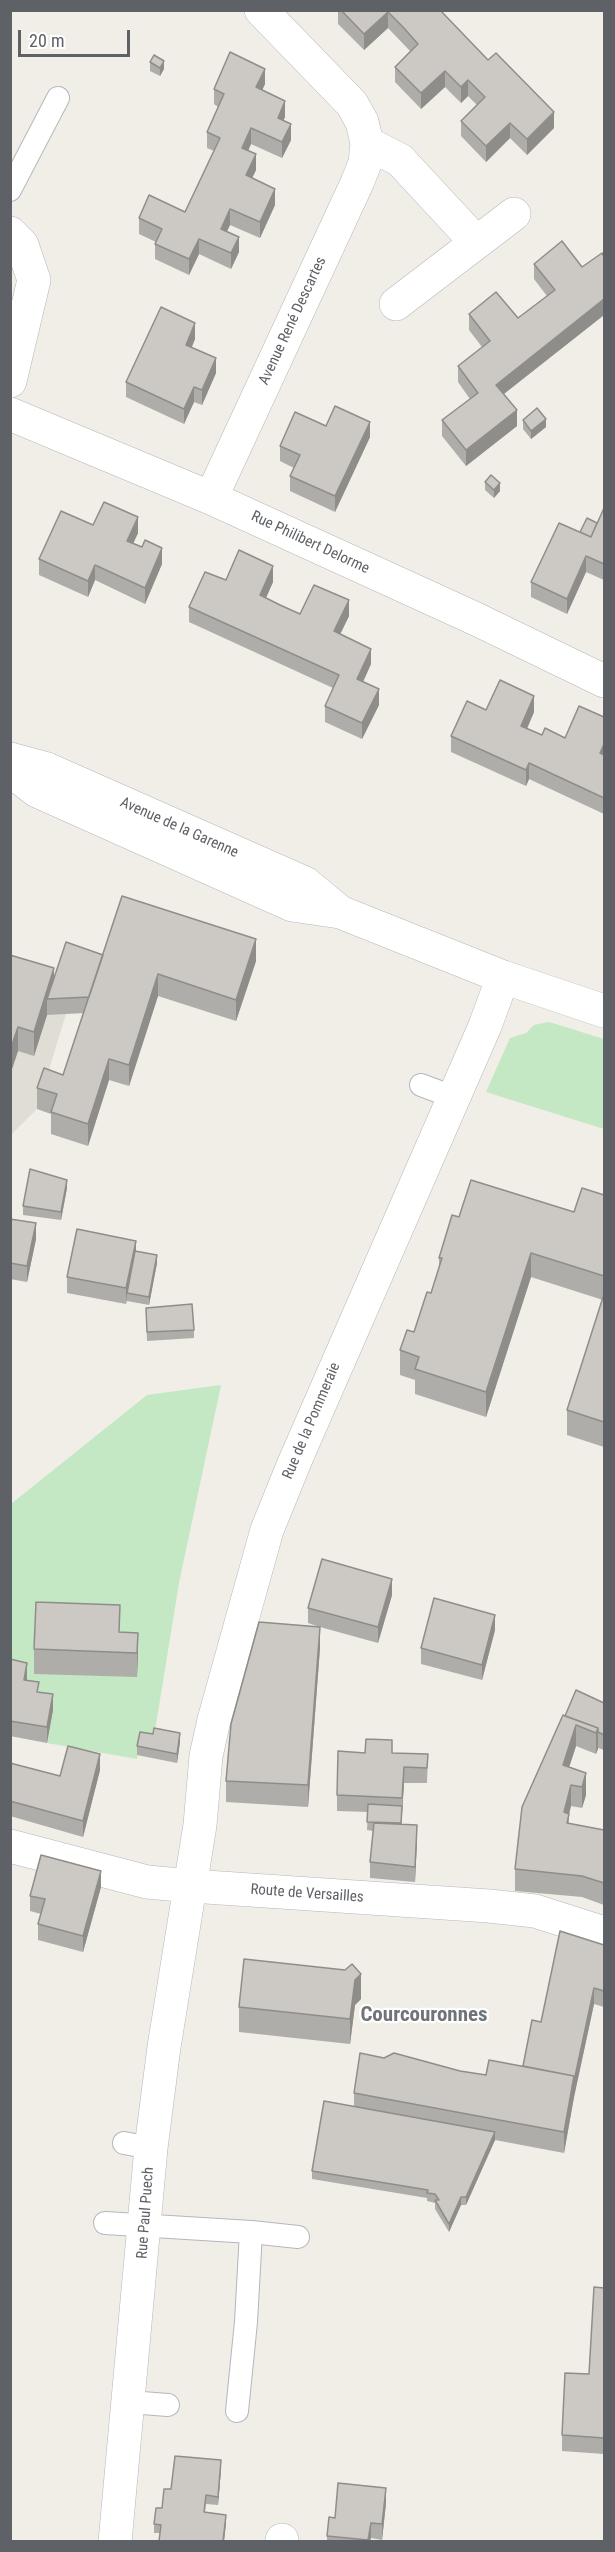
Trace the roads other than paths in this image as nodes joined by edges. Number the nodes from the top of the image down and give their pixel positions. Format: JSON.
{"nodes":[{"id":1,"x":261,"y":10,"type":"edge"},
{"id":2,"x":58,"y":98,"type":"dead end"},
{"id":3,"x":367,"y":143,"type":"junction"},
{"id":4,"x":10,"y":190,"type":"edge"},
{"id":5,"x":514,"y":214,"type":"dead end"},
{"id":6,"x":10,"y":233,"type":"edge"},
{"id":7,"x":476,"y":242,"type":"junction"},
{"id":8,"x":396,"y":304,"type":"dead end"},
{"id":9,"x":10,"y":381,"type":"edge"},
{"id":10,"x":10,"y":414,"type":"edge"},
{"id":11,"x":211,"y":498,"type":"junction"},
{"id":12,"x":604,"y":681,"type":"edge"},
{"id":13,"x":10,"y":759,"type":"edge"},
{"id":14,"x":10,"y":770,"type":"edge"},
{"id":15,"x":340,"y":912,"type":"junction"},
{"id":16,"x":503,"y":977,"type":"junction"},
{"id":17,"x":604,"y":1011,"type":"edge"},
{"id":18,"x":421,"y":1085,"type":"dead end"},
{"id":19,"x":453,"y":1097,"type":"junction"},
{"id":20,"x":10,"y":1846,"type":"edge"},
{"id":21,"x":191,"y":1886,"type":"junction"},
{"id":22,"x":604,"y":1933,"type":"edge"},
{"id":23,"x":105,"y":2223,"type":"dead end"},
{"id":24,"x":145,"y":2224,"type":"junction"},
{"id":25,"x":251,"y":2232,"type":"junction"},
{"id":26,"x":298,"y":2237,"type":"dead end"},
{"id":27,"x":129,"y":2402,"type":"junction"},
{"id":28,"x":168,"y":2405,"type":"dead end"},
{"id":29,"x":237,"y":2411,"type":"dead end"},
{"id":30,"x":115,"y":2541,"type":"edge"}],
"edges":[{"from":1,"to":3,"type":"street","name":"Avenue René Descartes"},
{"from":2,"to":4,"type":"lane"},
{"from":3,"to":7,"type":"street"},
{"from":3,"to":11,"type":"street","name":"Avenue René Descartes"},
{"from":5,"to":7,"type":"street"},
{"from":6,"to":9,"type":"street"},
{"from":7,"to":8,"type":"street"},
{"from":10,"to":11,"type":"street","name":"Rue Philibert Delorme"},
{"from":11,"to":12,"type":"street","name":"Rue Philibert Delorme"},
{"from":13,"to":15,"type":"street","name":"Avenue de la Garenne"},
{"from":14,"to":15,"type":"street","name":"Avenue de la Garenne"},
{"from":15,"to":16,"type":"street","name":"Avenue de la Garenne"},
{"from":16,"to":17,"type":"street","name":"Avenue de la Garenne"},
{"from":16,"to":19,"type":"street","name":"Rue de la Pommeraie"},
{"from":18,"to":19,"type":"lane"},
{"from":19,"to":21,"type":"street","name":"Rue de la Pommeraie"},
{"from":20,"to":21,"type":"street","name":"Route de Versailles"},
{"from":21,"to":22,"type":"street","name":"Route de Versailles"},
{"from":21,"to":24,"type":"street","name":"Rue Paul Puech"},
{"from":23,"to":24,"type":"lane"},
{"from":24,"to":25,"type":"lane"},
{"from":24,"to":27,"type":"street","name":"Rue Paul Puech"},
{"from":25,"to":26,"type":"lane"},
{"from":25,"to":29,"type":"lane"},
{"from":27,"to":28,"type":"lane"},
{"from":27,"to":30,"type":"street","name":"Rue Paul Puech"}]}
